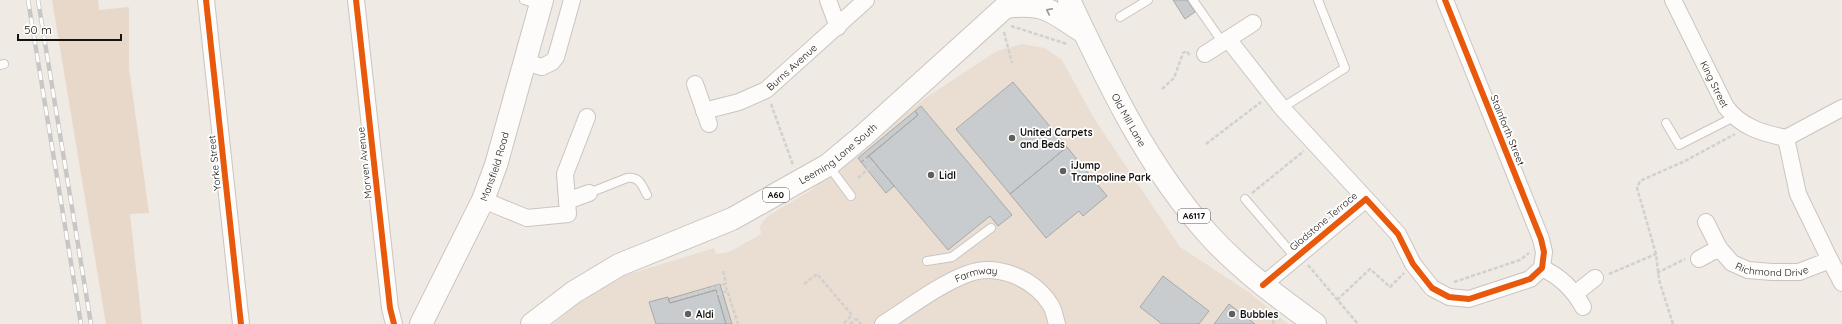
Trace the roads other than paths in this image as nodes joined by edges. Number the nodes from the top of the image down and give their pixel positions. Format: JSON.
{"nodes":[{"id":1,"x":206,"y":0,"type":"edge"},
{"id":2,"x":356,"y":0,"type":"edge"},
{"id":3,"x":572,"y":0,"type":"edge"},
{"id":4,"x":828,"y":0,"type":"edge"},
{"id":5,"x":866,"y":0,"type":"edge"},
{"id":6,"x":1069,"y":0,"type":"edge"},
{"id":7,"x":1148,"y":0,"type":"edge"},
{"id":8,"x":1193,"y":0,"type":"edge"},
{"id":9,"x":1318,"y":0,"type":"edge"},
{"id":10,"x":1445,"y":0,"type":"edge"},
{"id":11,"x":1673,"y":0,"type":"edge"},
{"id":12,"x":535,"y":2,"type":"edge"},
{"id":13,"x":1006,"y":14,"type":"edge"},
{"id":14,"x":1120,"y":17,"type":"dead end"},
{"id":15,"x":1253,"y":23,"type":"dead end"},
{"id":16,"x":838,"y":27,"type":"junction"},
{"id":17,"x":1075,"y":38,"type":"junction"},
{"id":18,"x":1225,"y":41,"type":"junction"},
{"id":19,"x":1198,"y":56,"type":"road end"},
{"id":20,"x":524,"y":62,"type":"junction"},
{"id":21,"x":695,"y":84,"type":"dead end"},
{"id":22,"x":1282,"y":108,"type":"junction"},
{"id":23,"x":1842,"y":108,"type":"edge"},
{"id":24,"x":587,"y":117,"type":"dead end"},
{"id":25,"x":1734,"y":117,"type":"junction"},
{"id":26,"x":1666,"y":122,"type":"dead end"},
{"id":27,"x":1786,"y":138,"type":"junction"},
{"id":28,"x":828,"y":165,"type":"junction"},
{"id":29,"x":589,"y":193,"type":"joint"},
{"id":30,"x":647,"y":195,"type":"dead end"},
{"id":31,"x":850,"y":196,"type":"dead end"},
{"id":32,"x":1246,"y":199,"type":"road end"},
{"id":33,"x":1366,"y":199,"type":"junction"},
{"id":34,"x":483,"y":200,"type":"junction"},
{"id":35,"x":567,"y":201,"type":"junction"},
{"id":36,"x":1706,"y":222,"type":"dead end"},
{"id":37,"x":991,"y":228,"type":"dead end"},
{"id":38,"x":1719,"y":248,"type":"junction"},
{"id":39,"x":1297,"y":256,"type":"junction"},
{"id":40,"x":1699,"y":259,"type":"road end"},
{"id":41,"x":1830,"y":260,"type":"junction"},
{"id":42,"x":927,"y":261,"type":"dead end"},
{"id":43,"x":1542,"y":268,"type":"junction"},
{"id":44,"x":1595,"y":278,"type":"road end"},
{"id":45,"x":1842,"y":283,"type":"edge"},
{"id":46,"x":1262,"y":285,"type":"junction"},
{"id":47,"x":1576,"y":293,"type":"junction"},
{"id":48,"x":1584,"y":307,"type":"dead end"},
{"id":49,"x":242,"y":324,"type":"edge"},
{"id":50,"x":394,"y":324,"type":"edge"},
{"id":51,"x":421,"y":324,"type":"edge"},
{"id":52,"x":532,"y":324,"type":"edge"},
{"id":53,"x":883,"y":324,"type":"edge"},
{"id":54,"x":1057,"y":324,"type":"edge"},
{"id":55,"x":1315,"y":324,"type":"edge"}],
"edges":[{"from":1,"to":49,"type":"street","name":"Yorke Street"},
{"from":2,"to":50,"type":"street","name":"Morven Avenue"},
{"from":3,"to":20,"type":"street"},
{"from":4,"to":16,"type":"street"},
{"from":5,"to":16,"type":"street","name":"Burns Avenue"},
{"from":6,"to":17,"type":"main road","name":"Old Mill Lane","number":"A6117"},
{"from":7,"to":14,"type":"lane"},
{"from":8,"to":18,"type":"lane"},
{"from":9,"to":22,"type":"lane"},
{"from":10,"to":43,"type":"street","name":"Stainforth Street"},
{"from":11,"to":25,"type":"street","name":"King Street"},
{"from":12,"to":20,"type":"main road","name":"Mansfield Road"},
{"from":17,"to":13,"type":"main road","one_way":true},
{"from":13,"to":28,"type":"main road","name":"Leeming Lane South","number":"A60"},
{"from":15,"to":18,"type":"street"},
{"from":16,"to":21,"type":"street","name":"Burns Avenue"},
{"from":17,"to":46,"type":"main road","name":"Old Mill Lane","number":"A6117"},
{"from":18,"to":19,"type":"street"},
{"from":18,"to":22,"type":"street","name":"Gladstone Terrace"},
{"from":20,"to":34,"type":"main road","name":"Mansfield Road"},
{"from":22,"to":33,"type":"street","name":"Gladstone Terrace"},
{"from":23,"to":27,"type":"street"},
{"from":24,"to":35,"type":"street"},
{"from":25,"to":26,"type":"lane"},
{"from":25,"to":27,"type":"street","name":"King Street"},
{"from":27,"to":41,"type":"street"},
{"from":28,"to":31,"type":"lane"},
{"from":28,"to":52,"type":"main road","name":"Leeming Lane South","number":"A60"},
{"from":29,"to":30,"type":"lane"},
{"from":29,"to":35,"type":"street"},
{"from":32,"to":39,"type":"lane"},
{"from":33,"to":39,"type":"street","name":"Gladstone Terrace"},
{"from":33,"to":43,"type":"street","name":"Gladstone Terrace"},
{"from":34,"to":35,"type":"street"},
{"from":34,"to":51,"type":"main road","name":"Mansfield Road"},
{"from":36,"to":38,"type":"street","name":"Richmond Drive"},
{"from":37,"to":42,"type":"lane"},
{"from":38,"to":40,"type":"street"},
{"from":38,"to":41,"type":"street","name":"Richmond Drive"},
{"from":39,"to":46,"type":"street","name":"Gladstone Terrace"},
{"from":41,"to":45,"type":"street"},
{"from":43,"to":47,"type":"street"},
{"from":44,"to":47,"type":"street"},
{"from":46,"to":55,"type":"main road","name":"Old Mill Lane","number":"A6117"},
{"from":47,"to":48,"type":"street"},
{"from":53,"to":54,"type":"street","name":"Farmway"}]}
